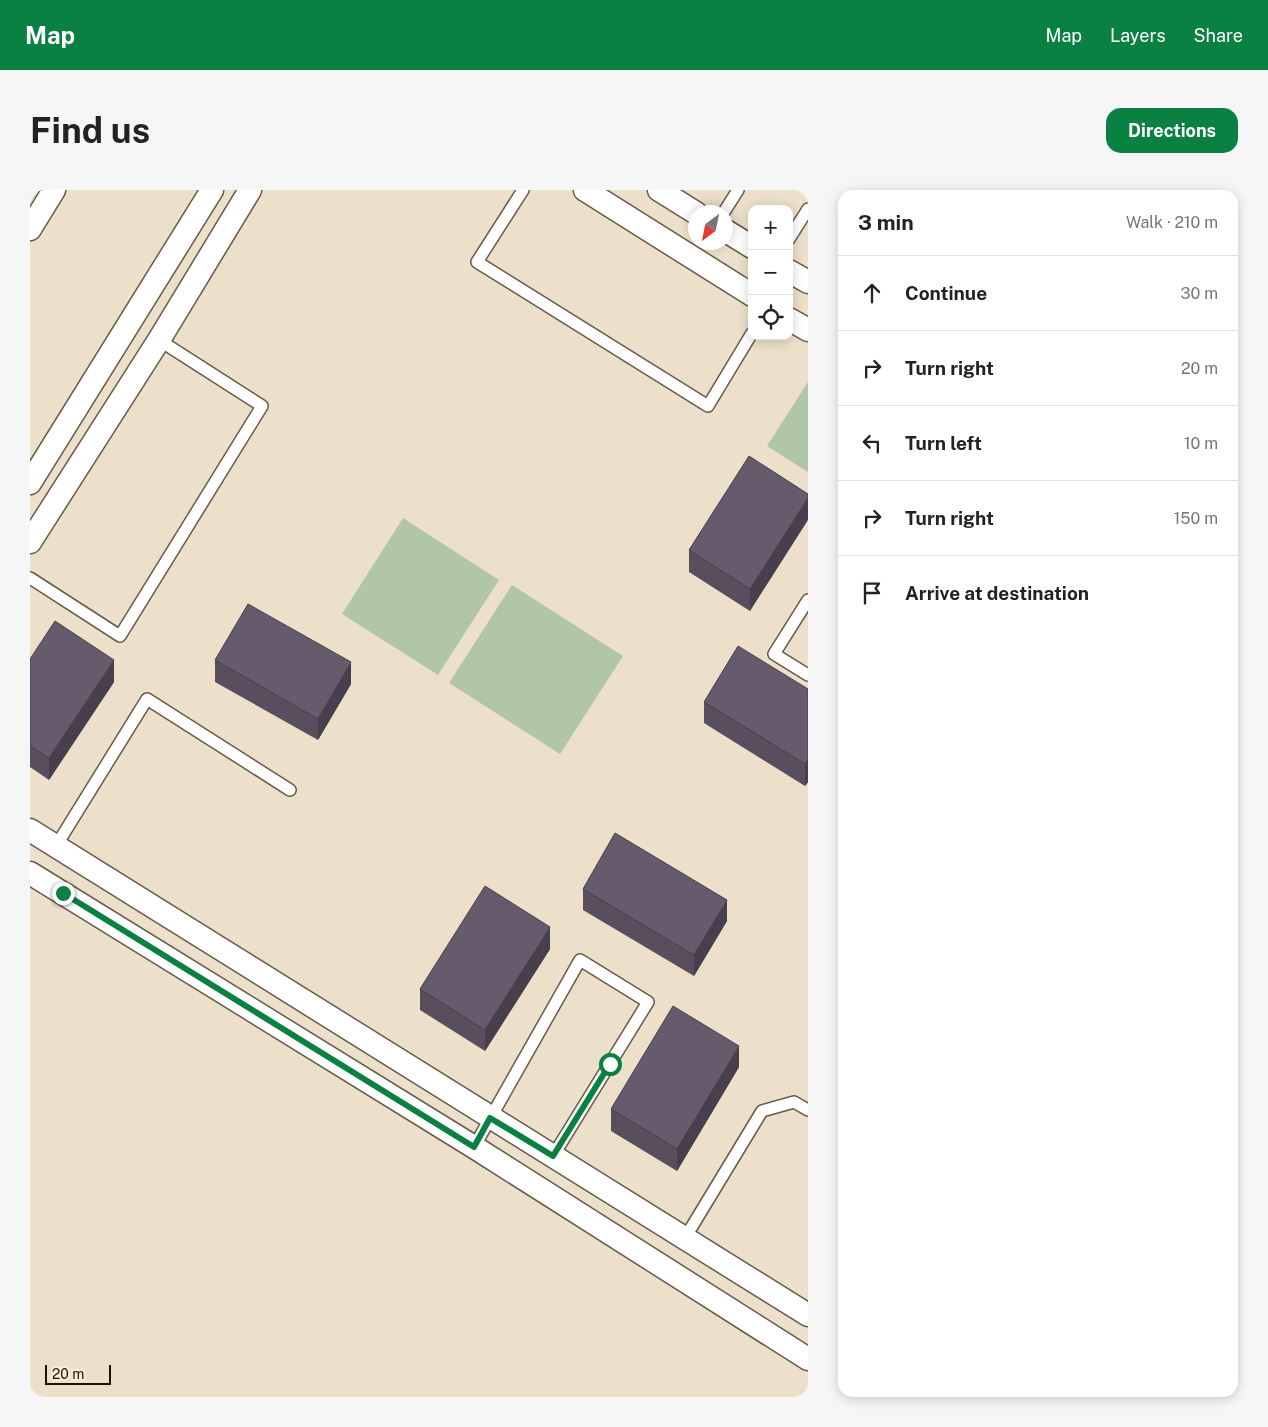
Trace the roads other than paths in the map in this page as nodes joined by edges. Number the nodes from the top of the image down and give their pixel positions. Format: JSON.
{"nodes":[{"id":1,"x":54,"y":190,"type":"edge"},
{"id":2,"x":212,"y":190,"type":"edge"},
{"id":3,"x":250,"y":190,"type":"edge"},
{"id":4,"x":523,"y":190,"type":"edge"},
{"id":5,"x":585,"y":190,"type":"edge"},
{"id":6,"x":659,"y":190,"type":"edge"},
{"id":7,"x":738,"y":190,"type":"edge"},
{"id":8,"x":728,"y":205,"type":"edge"},
{"id":9,"x":688,"y":208,"type":"edge"},
{"id":10,"x":808,"y":209,"type":"edge"},
{"id":11,"x":30,"y":229,"type":"edge"},
{"id":12,"x":793,"y":233,"type":"edge"},
{"id":13,"x":733,"y":235,"type":"edge"},
{"id":14,"x":748,"y":245,"type":"edge"},
{"id":15,"x":793,"y":273,"type":"edge"},
{"id":16,"x":808,"y":282,"type":"edge"},
{"id":17,"x":748,"y":292,"type":"edge"},
{"id":18,"x":793,"y":321,"type":"edge"},
{"id":19,"x":808,"y":330,"type":"edge"},
{"id":20,"x":159,"y":340,"type":"junction"},
{"id":21,"x":748,"y":340,"type":"edge"},
{"id":22,"x":30,"y":483,"type":"edge"},
{"id":23,"x":30,"y":542,"type":"edge"},
{"id":24,"x":30,"y":578,"type":"edge"},
{"id":25,"x":808,"y":600,"type":"edge"},
{"id":26,"x":808,"y":676,"type":"edge"},
{"id":27,"x":290,"y":790,"type":"dead end"},
{"id":28,"x":30,"y":830,"type":"edge"},
{"id":29,"x":56,"y":846,"type":"junction"},
{"id":30,"x":30,"y":872,"type":"edge"},
{"id":31,"x":808,"y":1110,"type":"edge"},
{"id":32,"x":490,"y":1118,"type":"junction"},
{"id":33,"x":474,"y":1147,"type":"junction"},
{"id":34,"x":553,"y":1156,"type":"junction"},
{"id":35,"x":685,"y":1238,"type":"junction"},
{"id":36,"x":808,"y":1315,"type":"edge"},
{"id":37,"x":808,"y":1359,"type":"edge"}],
"edges":[{"from":1,"to":11,"type":"street"},
{"from":2,"to":22,"type":"street"},
{"from":3,"to":20,"type":"street"},
{"from":4,"to":21,"type":"lane"},
{"from":5,"to":17,"type":"street"},
{"from":6,"to":9,"type":"street"},
{"from":7,"to":8,"type":"lane"},
{"from":10,"to":12,"type":"lane"},
{"from":13,"to":14,"type":"street"},
{"from":15,"to":16,"type":"street"},
{"from":18,"to":19,"type":"street"},
{"from":20,"to":23,"type":"street"},
{"from":20,"to":24,"type":"lane"},
{"from":25,"to":26,"type":"lane"},
{"from":27,"to":29,"type":"lane"},
{"from":28,"to":29,"type":"street"},
{"from":29,"to":32,"type":"street"},
{"from":30,"to":33,"type":"street"},
{"from":31,"to":35,"type":"lane"},
{"from":32,"to":33,"type":"lane"},
{"from":32,"to":34,"type":"street"},
{"from":32,"to":34,"type":"lane"},
{"from":33,"to":37,"type":"street"},
{"from":34,"to":35,"type":"street"},
{"from":35,"to":36,"type":"street"}]}
